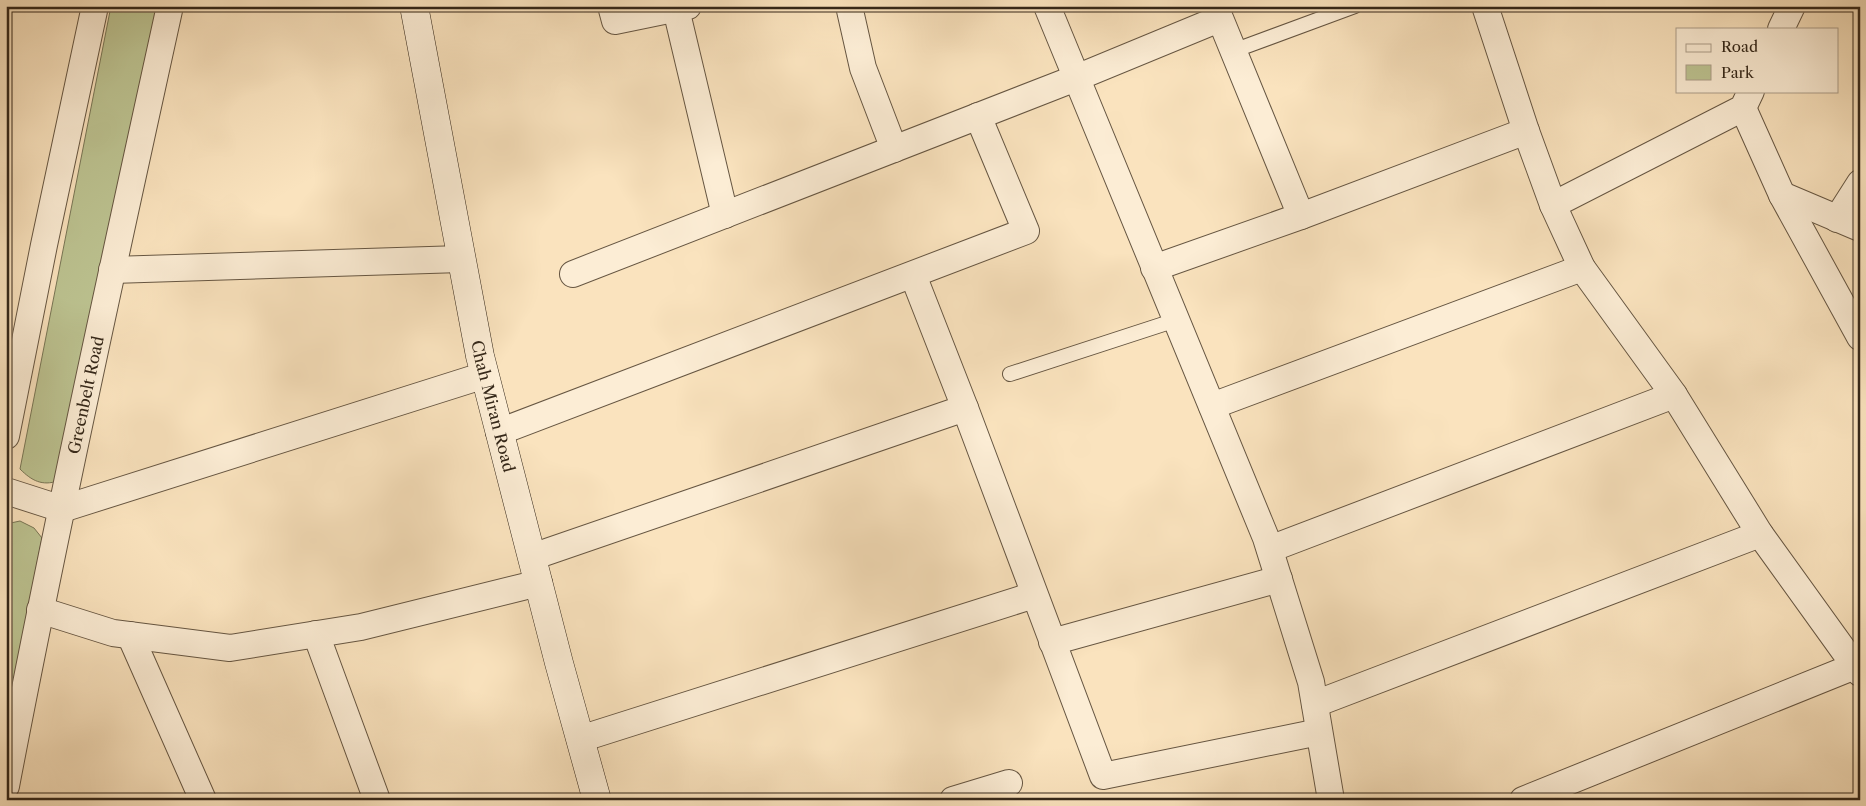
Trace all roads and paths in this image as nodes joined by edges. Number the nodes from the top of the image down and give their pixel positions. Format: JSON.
{"nodes":[{"id":1,"x":95,"y":6,"type":"edge"},
{"id":2,"x":170,"y":6,"type":"edge"},
{"id":3,"x":414,"y":6,"type":"edge"},
{"id":4,"x":611,"y":6,"type":"edge"},
{"id":5,"x":849,"y":6,"type":"edge"},
{"id":6,"x":1047,"y":6,"type":"edge"},
{"id":7,"x":1355,"y":6,"type":"edge"},
{"id":8,"x":1485,"y":6,"type":"edge"},
{"id":9,"x":1792,"y":6,"type":"edge"},
{"id":10,"x":682,"y":8,"type":"edge"},
{"id":11,"x":1217,"y":12,"type":"edge"},
{"id":12,"x":1781,"y":28,"type":"edge"},
{"id":13,"x":1233,"y":51,"type":"junction"},
{"id":14,"x":1076,"y":78,"type":"junction"},
{"id":15,"x":1747,"y":100,"type":"edge"},
{"id":16,"x":978,"y":116,"type":"junction"},
{"id":17,"x":1526,"y":131,"type":"junction"},
{"id":18,"x":894,"y":149,"type":"junction"},
{"id":19,"x":1860,"y":183,"type":"edge"},
{"id":20,"x":1782,"y":195,"type":"junction"},
{"id":21,"x":1553,"y":205,"type":"junction"},
{"id":22,"x":725,"y":215,"type":"junction"},
{"id":23,"x":1301,"y":216,"type":"junction"},
{"id":24,"x":1848,"y":224,"type":"edge"},
{"id":25,"x":461,"y":259,"type":"junction"},
{"id":26,"x":1154,"y":268,"type":"junction"},
{"id":27,"x":1582,"y":268,"type":"junction"},
{"id":28,"x":112,"y":270,"type":"junction"},
{"id":29,"x":573,"y":274,"type":"dead end"},
{"id":30,"x":913,"y":275,"type":"junction"},
{"id":31,"x":1176,"y":320,"type":"junction"},
{"id":32,"x":1860,"y":337,"type":"edge"},
{"id":33,"x":1010,"y":374,"type":"dead end"},
{"id":34,"x":485,"y":375,"type":"junction"},
{"id":35,"x":1674,"y":395,"type":"junction"},
{"id":36,"x":1212,"y":406,"type":"junction"},
{"id":37,"x":965,"y":408,"type":"junction"},
{"id":38,"x":499,"y":432,"type":"junction"},
{"id":39,"x":6,"y":436,"type":"edge"},
{"id":40,"x":6,"y":491,"type":"edge"},
{"id":41,"x":62,"y":509,"type":"junction"},
{"id":42,"x":1760,"y":534,"type":"junction"},
{"id":43,"x":1270,"y":549,"type":"junction"},
{"id":44,"x":532,"y":557,"type":"junction"},
{"id":45,"x":1279,"y":579,"type":"junction"},
{"id":46,"x":539,"y":583,"type":"junction"},
{"id":47,"x":1034,"y":595,"type":"junction"},
{"id":48,"x":40,"y":610,"type":"junction"},
{"id":49,"x":316,"y":634,"type":"junction"},
{"id":50,"x":130,"y":636,"type":"junction"},
{"id":51,"x":1052,"y":642,"type":"junction"},
{"id":52,"x":1857,"y":670,"type":"edge"},
{"id":53,"x":1315,"y":704,"type":"junction"},
{"id":54,"x":1319,"y":732,"type":"junction"},
{"id":55,"x":580,"y":739,"type":"junction"},
{"id":56,"x":1009,"y":783,"type":"dead end"},
{"id":57,"x":6,"y":786,"type":"edge"},
{"id":58,"x":203,"y":800,"type":"edge"},
{"id":59,"x":377,"y":800,"type":"edge"},
{"id":60,"x":597,"y":800,"type":"edge"},
{"id":61,"x":954,"y":800,"type":"edge"},
{"id":62,"x":1331,"y":800,"type":"edge"},
{"id":63,"x":1524,"y":800,"type":"edge"}],
"edges":[{"from":1,"to":39,"type":"street"},
{"from":2,"to":28,"type":"street","name":"Greenbelt Road"},
{"from":3,"to":25,"type":"street","name":"Chah Miran Road"},
{"from":4,"to":10,"type":"street"},
{"from":5,"to":18,"type":"street"},
{"from":6,"to":14,"type":"street"},
{"from":7,"to":13,"type":"lane"},
{"from":8,"to":17,"type":"street"},
{"from":9,"to":12,"type":"street"},
{"from":10,"to":22,"type":"street"},
{"from":11,"to":13,"type":"street"},
{"from":11,"to":14,"type":"street"},
{"from":13,"to":23,"type":"street"},
{"from":14,"to":16,"type":"street"},
{"from":14,"to":26,"type":"street"},
{"from":15,"to":20,"type":"street"},
{"from":15,"to":21,"type":"street"},
{"from":16,"to":18,"type":"street"},
{"from":16,"to":30,"type":"street"},
{"from":17,"to":21,"type":"street"},
{"from":17,"to":23,"type":"street"},
{"from":18,"to":22,"type":"street"},
{"from":19,"to":24,"type":"street"},
{"from":20,"to":24,"type":"street"},
{"from":20,"to":32,"type":"street"},
{"from":21,"to":27,"type":"street"},
{"from":22,"to":29,"type":"street"},
{"from":23,"to":26,"type":"street"},
{"from":25,"to":28,"type":"street"},
{"from":25,"to":34,"type":"street","name":"Chah Miran Road"},
{"from":26,"to":31,"type":"street"},
{"from":27,"to":35,"type":"street"},
{"from":27,"to":36,"type":"street"},
{"from":28,"to":41,"type":"street","name":"Greenbelt Road"},
{"from":30,"to":37,"type":"street"},
{"from":30,"to":38,"type":"street"},
{"from":31,"to":33,"type":"lane"},
{"from":31,"to":36,"type":"street"},
{"from":34,"to":38,"type":"street","name":"Chah Miran Road"},
{"from":34,"to":41,"type":"street"},
{"from":35,"to":42,"type":"street"},
{"from":35,"to":43,"type":"street"},
{"from":36,"to":43,"type":"street"},
{"from":37,"to":44,"type":"street"},
{"from":37,"to":47,"type":"street"},
{"from":38,"to":44,"type":"street","name":"Chah Miran Road"},
{"from":40,"to":41,"type":"street"},
{"from":41,"to":48,"type":"street","name":"Greenbelt Road"},
{"from":42,"to":52,"type":"street"},
{"from":42,"to":53,"type":"street"},
{"from":43,"to":45,"type":"street"},
{"from":44,"to":46,"type":"street","name":"Chah Miran Road"},
{"from":45,"to":51,"type":"street"},
{"from":45,"to":53,"type":"street"},
{"from":46,"to":49,"type":"street"},
{"from":46,"to":55,"type":"street","name":"Chah Miran Road"},
{"from":47,"to":51,"type":"street"},
{"from":47,"to":55,"type":"street"},
{"from":48,"to":50,"type":"street"},
{"from":48,"to":57,"type":"street","name":"Greenbelt Road"},
{"from":49,"to":50,"type":"street"},
{"from":49,"to":59,"type":"street"},
{"from":50,"to":58,"type":"street"},
{"from":51,"to":54,"type":"street"},
{"from":52,"to":63,"type":"street"},
{"from":53,"to":54,"type":"street"},
{"from":54,"to":62,"type":"street"},
{"from":55,"to":60,"type":"street","name":"Chah Miran Road"},
{"from":56,"to":61,"type":"street"}]}
